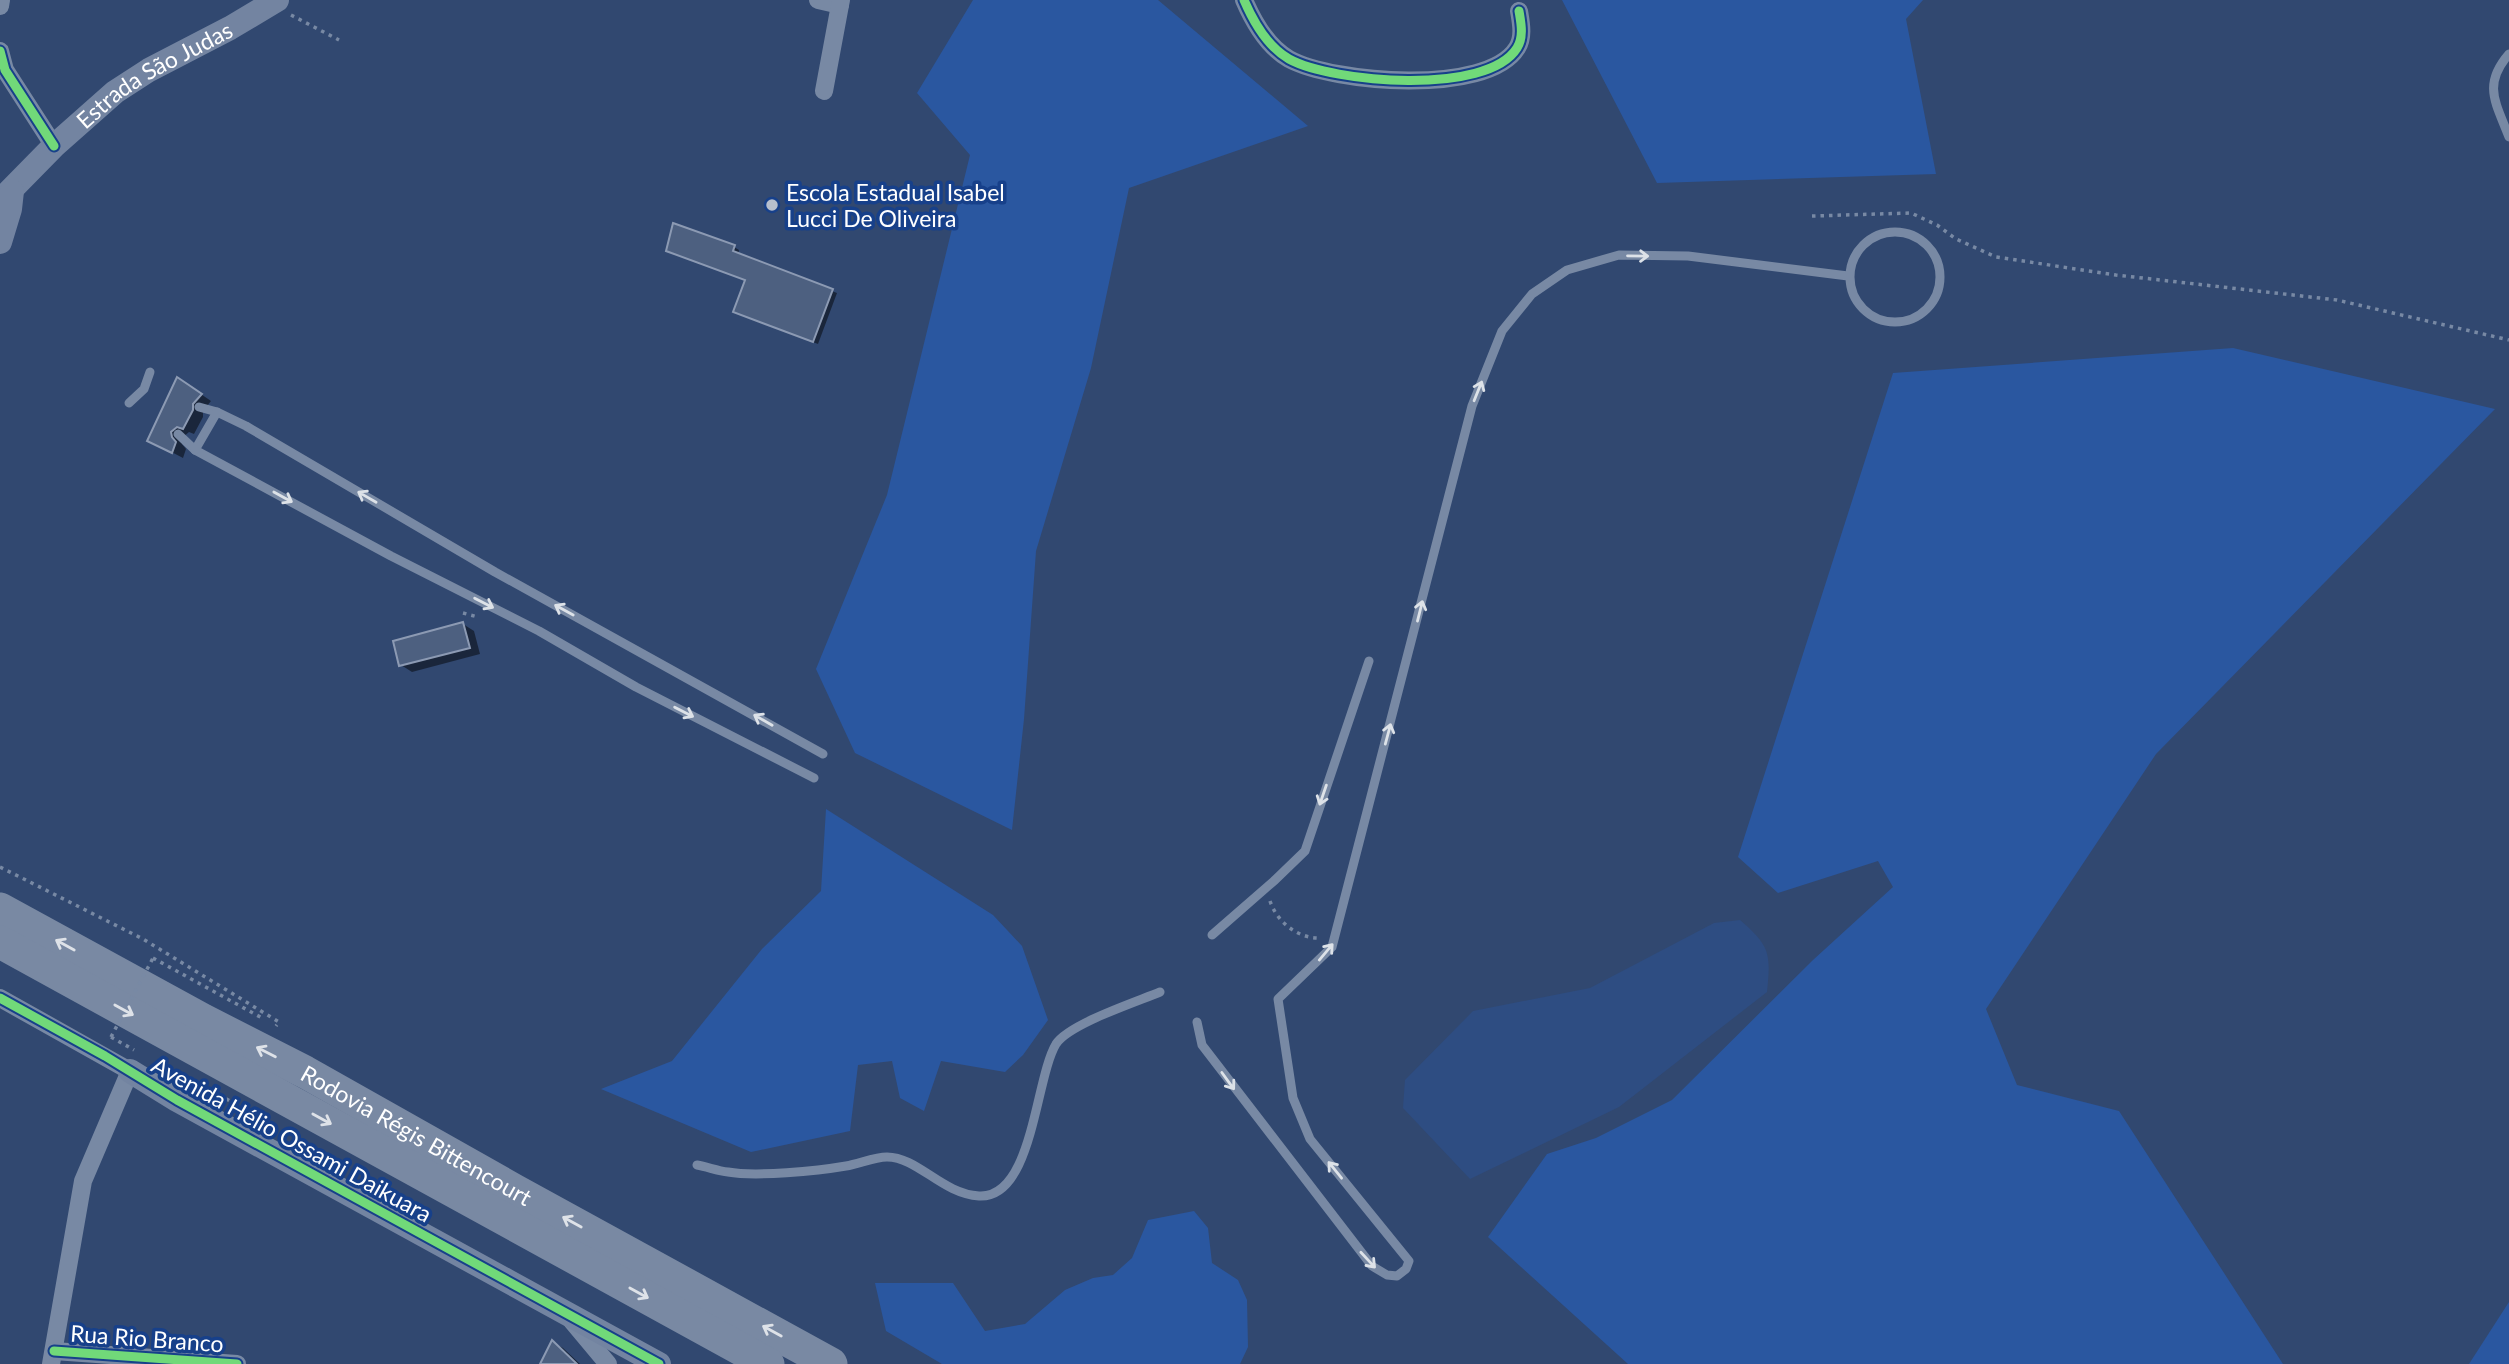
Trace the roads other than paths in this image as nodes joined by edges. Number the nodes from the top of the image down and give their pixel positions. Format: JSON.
{"nodes":[{"id":1,"x":1,"y":0,"type":"edge"},
{"id":2,"x":818,"y":0,"type":"edge"},
{"id":3,"x":1244,"y":0,"type":"edge"},
{"id":4,"x":274,"y":2,"type":"edge"},
{"id":5,"x":841,"y":3,"type":"edge"},
{"id":6,"x":0,"y":6,"type":"edge"},
{"id":7,"x":1519,"y":11,"type":"dead end"},
{"id":8,"x":0,"y":51,"type":"edge"},
{"id":9,"x":2509,"y":54,"type":"edge"},
{"id":10,"x":824,"y":91,"type":"dead end"},
{"id":11,"x":2509,"y":138,"type":"edge"},
{"id":12,"x":54,"y":146,"type":"junction"},
{"id":13,"x":6,"y":196,"type":"edge"},
{"id":14,"x":0,"y":242,"type":"edge"},
{"id":15,"x":1849,"y":276,"type":"junction"},
{"id":16,"x":150,"y":372,"type":"dead end"},
{"id":17,"x":129,"y":403,"type":"dead end"},
{"id":18,"x":199,"y":407,"type":"dead end"},
{"id":19,"x":217,"y":412,"type":"junction"},
{"id":20,"x":177,"y":434,"type":"dead end"},
{"id":21,"x":195,"y":450,"type":"junction"},
{"id":22,"x":1369,"y":661,"type":"dead end"},
{"id":23,"x":823,"y":754,"type":"dead end"},
{"id":24,"x":814,"y":778,"type":"dead end"},
{"id":25,"x":0,"y":909,"type":"edge"},
{"id":26,"x":1212,"y":935,"type":"dead end"},
{"id":27,"x":0,"y":942,"type":"edge"},
{"id":28,"x":1160,"y":992,"type":"dead end"},
{"id":29,"x":2,"y":1004,"type":"edge"},
{"id":30,"x":1197,"y":1022,"type":"dead end"},
{"id":31,"x":130,"y":1071,"type":"junction"},
{"id":32,"x":697,"y":1165,"type":"dead end"},
{"id":33,"x":566,"y":1313,"type":"junction"},
{"id":34,"x":53,"y":1358,"type":"edge"},
{"id":35,"x":237,"y":1364,"type":"edge"},
{"id":36,"x":608,"y":1364,"type":"edge"},
{"id":37,"x":659,"y":1364,"type":"edge"},
{"id":38,"x":768,"y":1364,"type":"edge"},
{"id":39,"x":831,"y":1364,"type":"edge"}],
"edges":[{"from":1,"to":6,"type":"street"},
{"from":2,"to":5,"type":"street"},
{"from":3,"to":7,"type":"street"},
{"from":4,"to":12,"type":"street","name":"Estrada São Judas"},
{"from":5,"to":10,"type":"street"},
{"from":8,"to":12,"type":"street"},
{"from":9,"to":11,"type":"lane"},
{"from":12,"to":13,"type":"street","name":"Estrada São Judas"},
{"from":13,"to":14,"type":"street","name":"Estrada São Judas"},
{"from":15,"to":15,"type":"lane"},
{"from":30,"to":15,"type":"lane","one_way":true},
{"from":16,"to":17,"type":"lane"},
{"from":18,"to":19,"type":"lane"},
{"from":19,"to":21,"type":"lane"},
{"from":23,"to":19,"type":"lane","one_way":true},
{"from":20,"to":21,"type":"lane"},
{"from":21,"to":24,"type":"lane","one_way":true},
{"from":22,"to":26,"type":"lane","one_way":true},
{"from":39,"to":25,"type":"highway","name":"Rodovia Régis Bittencourt","one_way":true},
{"from":27,"to":38,"type":"highway","name":"Rodovia Régis Bittencourt","one_way":true},
{"from":28,"to":32,"type":"lane"},
{"from":29,"to":31,"type":"street","name":"Avenida Hélio Ossami Daikuara"},
{"from":31,"to":33,"type":"street","name":"Avenida Hélio Ossami Daikuara"},
{"from":31,"to":34,"type":"street"},
{"from":33,"to":36,"type":"street"},
{"from":33,"to":37,"type":"street","name":"Avenida Hélio Ossami Daikuara"},
{"from":34,"to":35,"type":"street","name":"Rua Rio Branco"}]}
